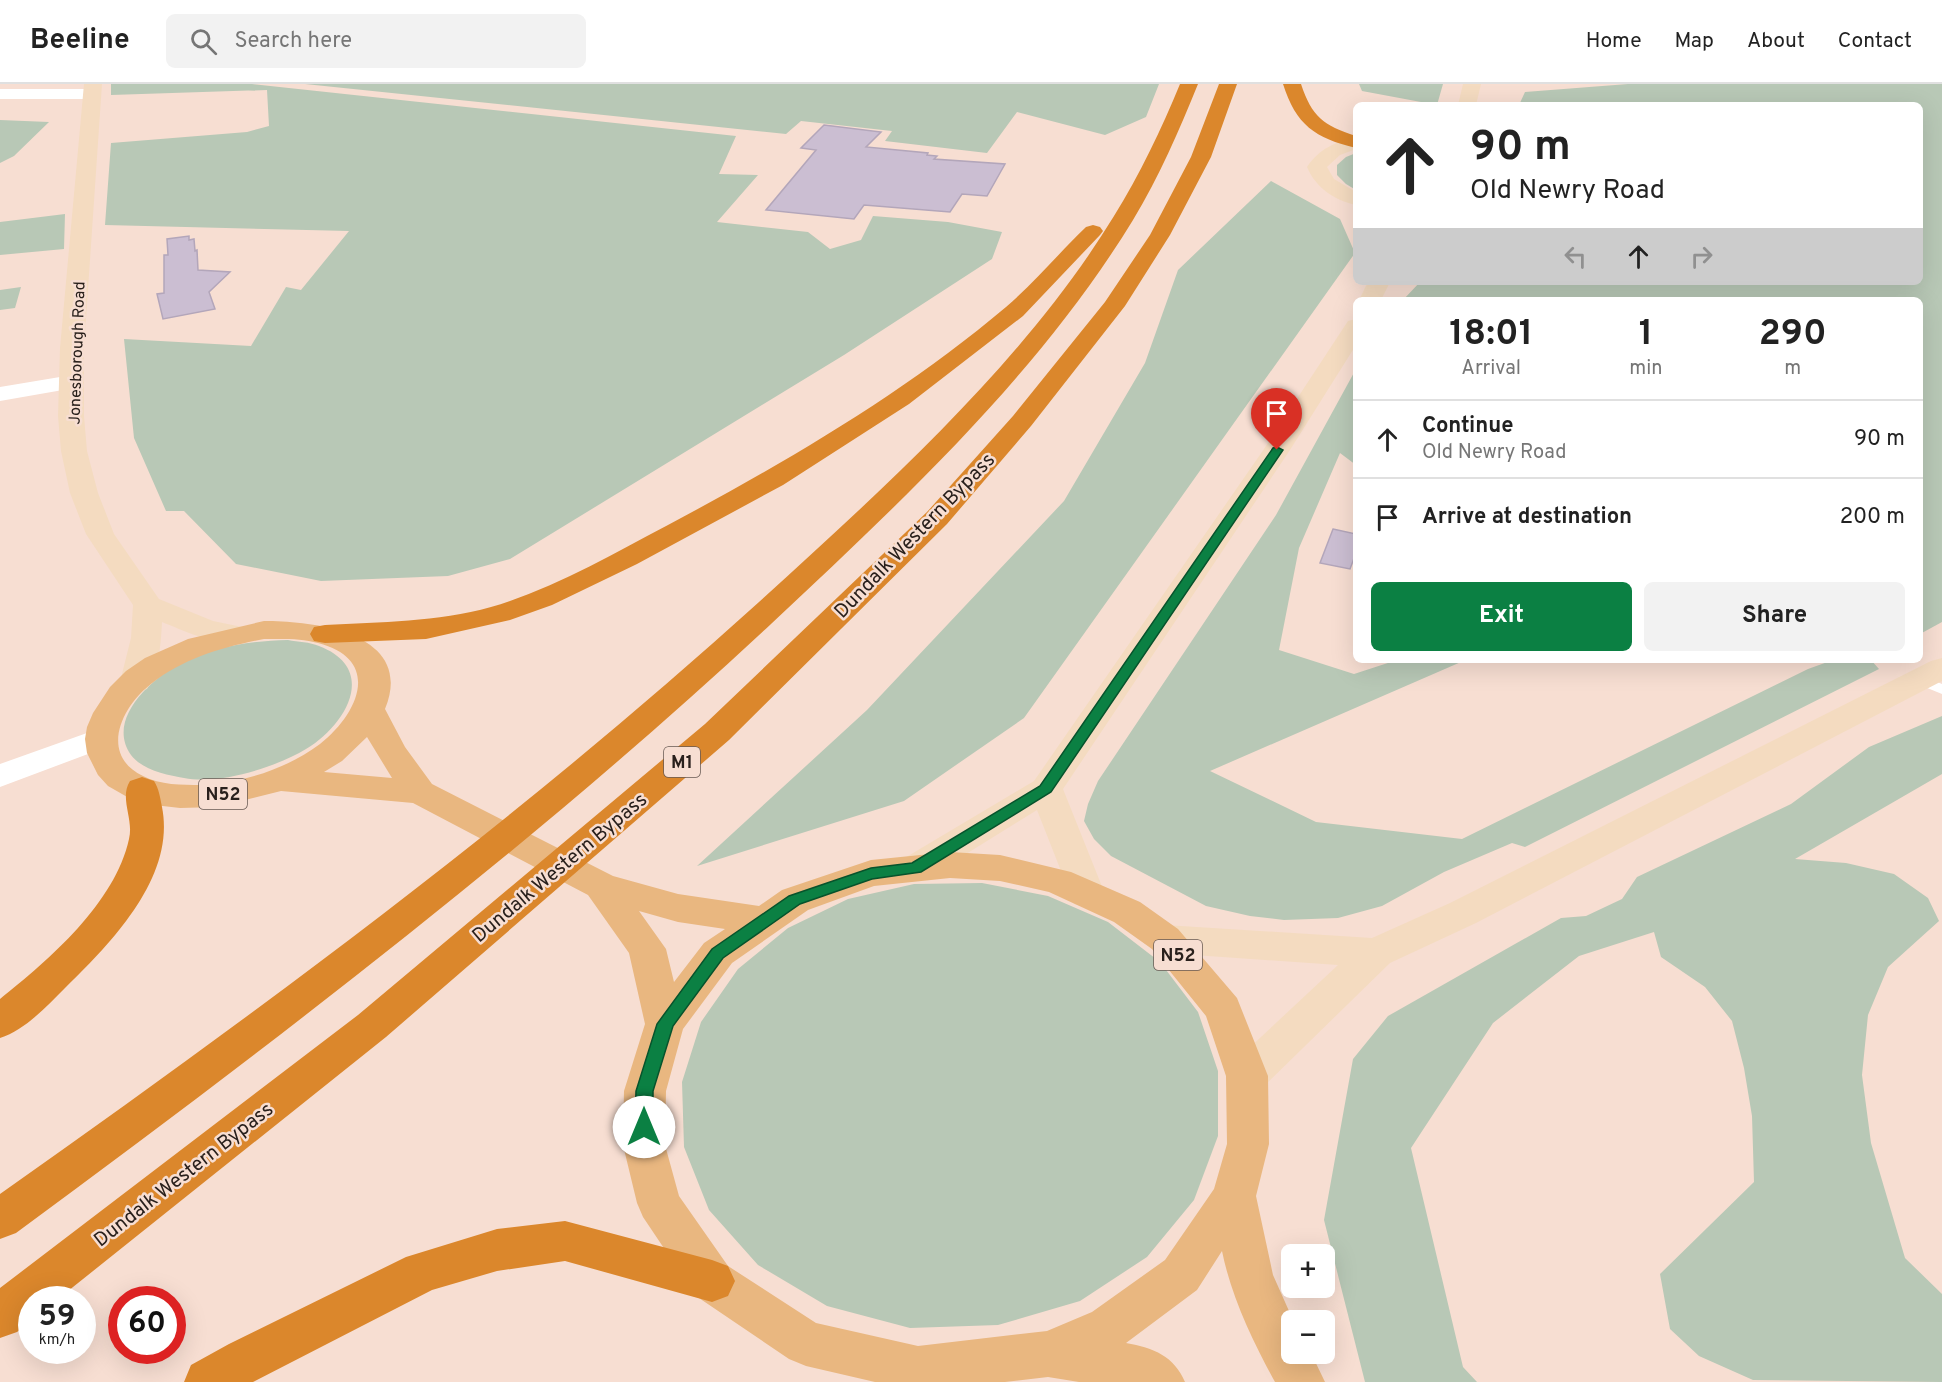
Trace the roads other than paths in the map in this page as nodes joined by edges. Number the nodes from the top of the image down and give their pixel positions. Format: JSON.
{"nodes":[{"id":1,"x":1188,"y":84,"type":"edge"},
{"id":2,"x":1228,"y":84,"type":"edge"},
{"id":3,"x":1292,"y":84,"type":"edge"},
{"id":4,"x":1472,"y":84,"type":"edge"},
{"id":5,"x":93,"y":89,"type":"edge"},
{"id":6,"x":0,"y":94,"type":"edge"},
{"id":7,"x":1468,"y":102,"type":"edge"},
{"id":8,"x":1353,"y":141,"type":"edge"},
{"id":9,"x":1353,"y":143,"type":"edge"},
{"id":10,"x":1158,"y":156,"type":"junction"},
{"id":11,"x":1353,"y":198,"type":"edge"},
{"id":12,"x":1353,"y":331,"type":"edge"},
{"id":13,"x":72,"y":382,"type":"junction"},
{"id":14,"x":0,"y":394,"type":"edge"},
{"id":15,"x":148,"y":605,"type":"junction"},
{"id":16,"x":325,"y":634,"type":"junction"},
{"id":17,"x":236,"y":635,"type":"junction"},
{"id":18,"x":1935,"y":679,"type":"edge"},
{"id":19,"x":136,"y":682,"type":"junction"},
{"id":20,"x":369,"y":710,"type":"junction"},
{"id":21,"x":101,"y":738,"type":"junction"},
{"id":22,"x":0,"y":776,"type":"edge"},
{"id":23,"x":281,"y":780,"type":"junction"},
{"id":24,"x":142,"y":789,"type":"junction"},
{"id":25,"x":1046,"y":789,"type":"junction"},
{"id":26,"x":420,"y":792,"type":"junction"},
{"id":27,"x":916,"y":868,"type":"junction"},
{"id":28,"x":601,"y":886,"type":"junction"},
{"id":29,"x":1088,"y":894,"type":"junction"},
{"id":30,"x":765,"y":921,"type":"junction"},
{"id":31,"x":1166,"y":939,"type":"junction"},
{"id":32,"x":1376,"y":953,"type":"junction"},
{"id":33,"x":0,"y":1022,"type":"edge"},
{"id":34,"x":665,"y":1024,"type":"junction"},
{"id":35,"x":1247,"y":1076,"type":"junction"},
{"id":36,"x":1234,"y":1196,"type":"junction"},
{"id":37,"x":0,"y":1219,"type":"edge"},
{"id":38,"x":712,"y":1281,"type":"junction"},
{"id":39,"x":0,"y":1316,"type":"edge"},
{"id":40,"x":1048,"y":1354,"type":"junction"},
{"id":41,"x":208,"y":1382,"type":"edge"},
{"id":42,"x":1161,"y":1382,"type":"edge"},
{"id":43,"x":1301,"y":1382,"type":"edge"}],
"edges":[{"from":1,"to":10,"type":"highway"},
{"from":2,"to":39,"type":"highway","name":"Dundalk Western Bypass","number":"M1"},
{"from":3,"to":8,"type":"highway"},
{"from":4,"to":7,"type":"main road"},
{"from":5,"to":6,"type":"street"},
{"from":5,"to":13,"type":"main road","name":"Jonesborough Road"},
{"from":9,"to":11,"type":"main road"},
{"from":10,"to":16,"type":"highway"},
{"from":10,"to":37,"type":"highway"},
{"from":12,"to":25,"type":"main road"},
{"from":13,"to":14,"type":"street"},
{"from":13,"to":15,"type":"main road","name":"Jonesborough Road"},
{"from":15,"to":17,"type":"main road"},
{"from":15,"to":19,"type":"main road"},
{"from":16,"to":17,"type":"main road","number":"N52"},
{"from":16,"to":20,"type":"main road","number":"N52"},
{"from":17,"to":19,"type":"main road","number":"N52"},
{"from":18,"to":32,"type":"main road"},
{"from":19,"to":21,"type":"main road","number":"N52"},
{"from":20,"to":23,"type":"main road","number":"N52"},
{"from":20,"to":26,"type":"main road","number":"N52"},
{"from":21,"to":22,"type":"street"},
{"from":21,"to":24,"type":"main road","number":"N52"},
{"from":23,"to":24,"type":"main road","number":"N52"},
{"from":23,"to":26,"type":"main road","number":"N52"},
{"from":24,"to":33,"type":"highway"},
{"from":25,"to":27,"type":"main road"},
{"from":25,"to":29,"type":"main road"},
{"from":26,"to":28,"type":"main road","number":"N52"},
{"from":27,"to":29,"type":"main road","number":"N52"},
{"from":27,"to":30,"type":"main road","number":"N52"},
{"from":28,"to":30,"type":"main road","number":"N52"},
{"from":28,"to":34,"type":"main road","number":"N52"},
{"from":29,"to":31,"type":"main road","number":"N52"},
{"from":30,"to":34,"type":"main road","number":"N52"},
{"from":31,"to":32,"type":"main road"},
{"from":31,"to":35,"type":"main road","number":"N52"},
{"from":32,"to":35,"type":"main road"},
{"from":34,"to":38,"type":"main road","number":"N52"},
{"from":35,"to":36,"type":"main road","number":"N52"},
{"from":36,"to":40,"type":"main road","number":"N52"},
{"from":36,"to":43,"type":"main road","number":"N52"},
{"from":38,"to":40,"type":"main road","number":"N52"},
{"from":38,"to":41,"type":"highway"},
{"from":40,"to":42,"type":"main road","number":"N52"}]}
